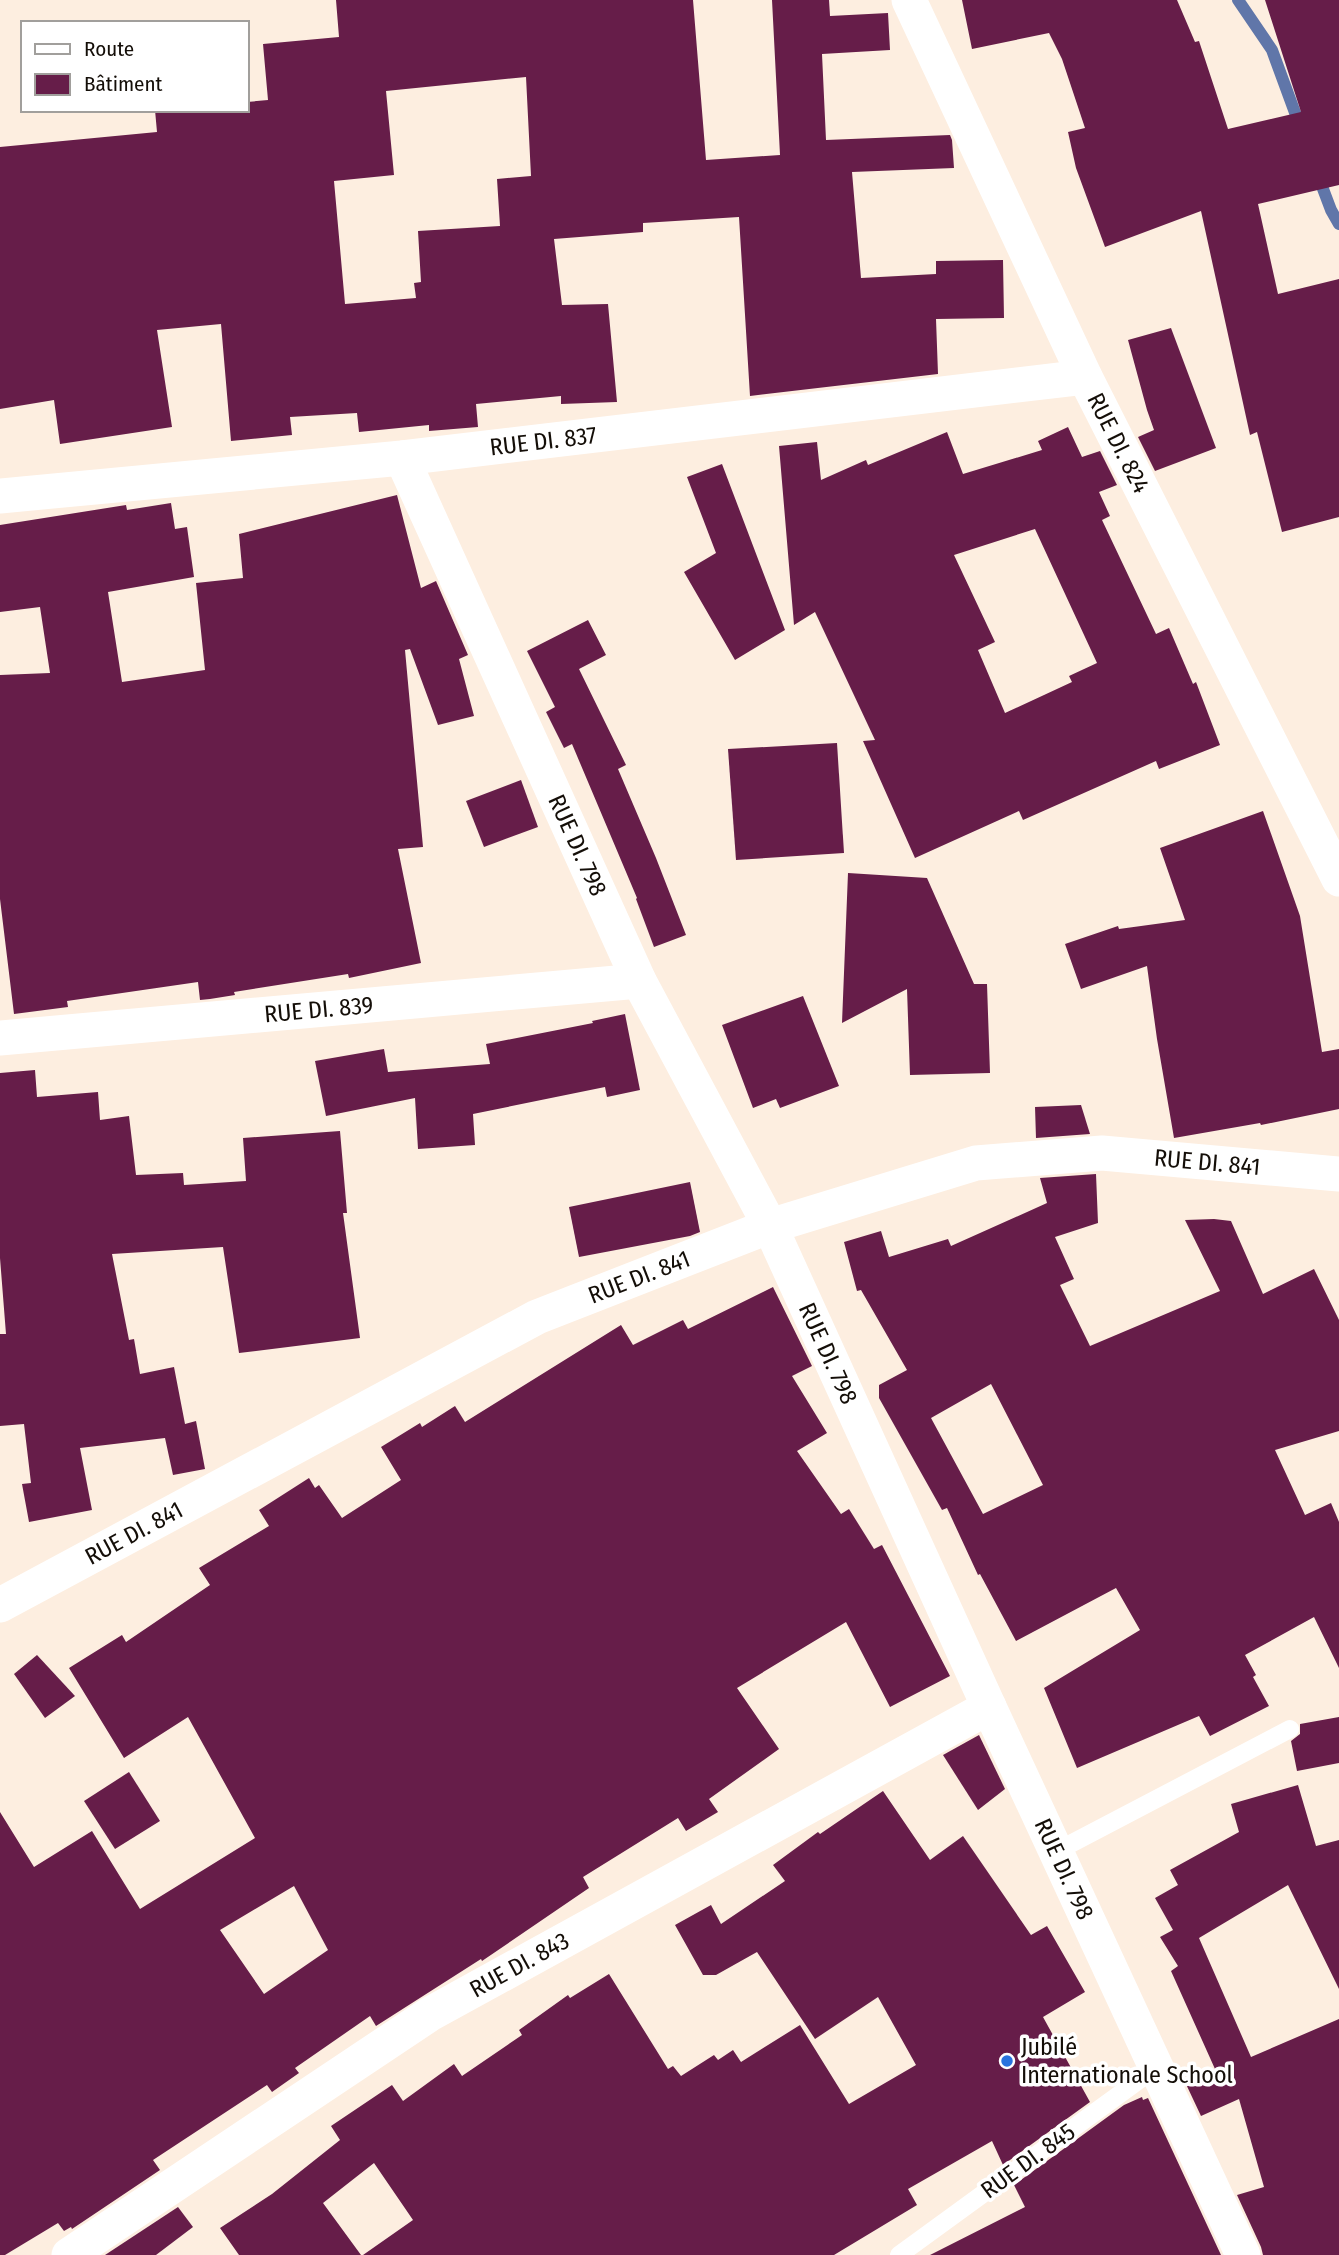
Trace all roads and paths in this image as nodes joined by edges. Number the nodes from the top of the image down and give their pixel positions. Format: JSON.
{"nodes":[{"id":1,"x":909,"y":0,"type":"edge"},
{"id":2,"x":1085,"y":377,"type":"junction"},
{"id":3,"x":402,"y":458,"type":"junction"},
{"id":4,"x":0,"y":496,"type":"edge"},
{"id":5,"x":1339,"y":879,"type":"edge"},
{"id":6,"x":639,"y":981,"type":"junction"},
{"id":7,"x":0,"y":1038,"type":"edge"},
{"id":8,"x":1339,"y":1174,"type":"edge"},
{"id":9,"x":770,"y":1226,"type":"junction"},
{"id":10,"x":0,"y":1605,"type":"edge"},
{"id":11,"x":989,"y":1707,"type":"junction"},
{"id":12,"x":1290,"y":1729,"type":"dead end"},
{"id":13,"x":1056,"y":1851,"type":"junction"},
{"id":14,"x":1157,"y":2067,"type":"junction"},
{"id":15,"x":69,"y":2255,"type":"edge"},
{"id":16,"x":899,"y":2255,"type":"edge"},
{"id":17,"x":1243,"y":2255,"type":"edge"}],
"edges":[{"from":1,"to":2,"type":"street","name":"RUE DI. 824"},
{"from":2,"to":3,"type":"street","name":"RUE DI. 837"},
{"from":2,"to":5,"type":"street","name":"RUE DI. 824"},
{"from":3,"to":4,"type":"street","name":"RUE DI. 837"},
{"from":3,"to":6,"type":"street","name":"RUE DI. 798"},
{"from":6,"to":7,"type":"street","name":"RUE DI. 839"},
{"from":6,"to":9,"type":"street","name":"RUE DI. 798"},
{"from":8,"to":9,"type":"street","name":"RUE DI. 841"},
{"from":9,"to":10,"type":"street","name":"RUE DI. 841"},
{"from":9,"to":11,"type":"street","name":"RUE DI. 798"},
{"from":11,"to":13,"type":"street","name":"RUE DI. 798"},
{"from":11,"to":15,"type":"street","name":"RUE DI. 843"},
{"from":12,"to":13,"type":"lane"},
{"from":13,"to":14,"type":"street","name":"RUE DI. 798"},
{"from":14,"to":16,"type":"lane","name":"RUE DI. 845"},
{"from":14,"to":17,"type":"street","name":"RUE DI. 798"}]}
